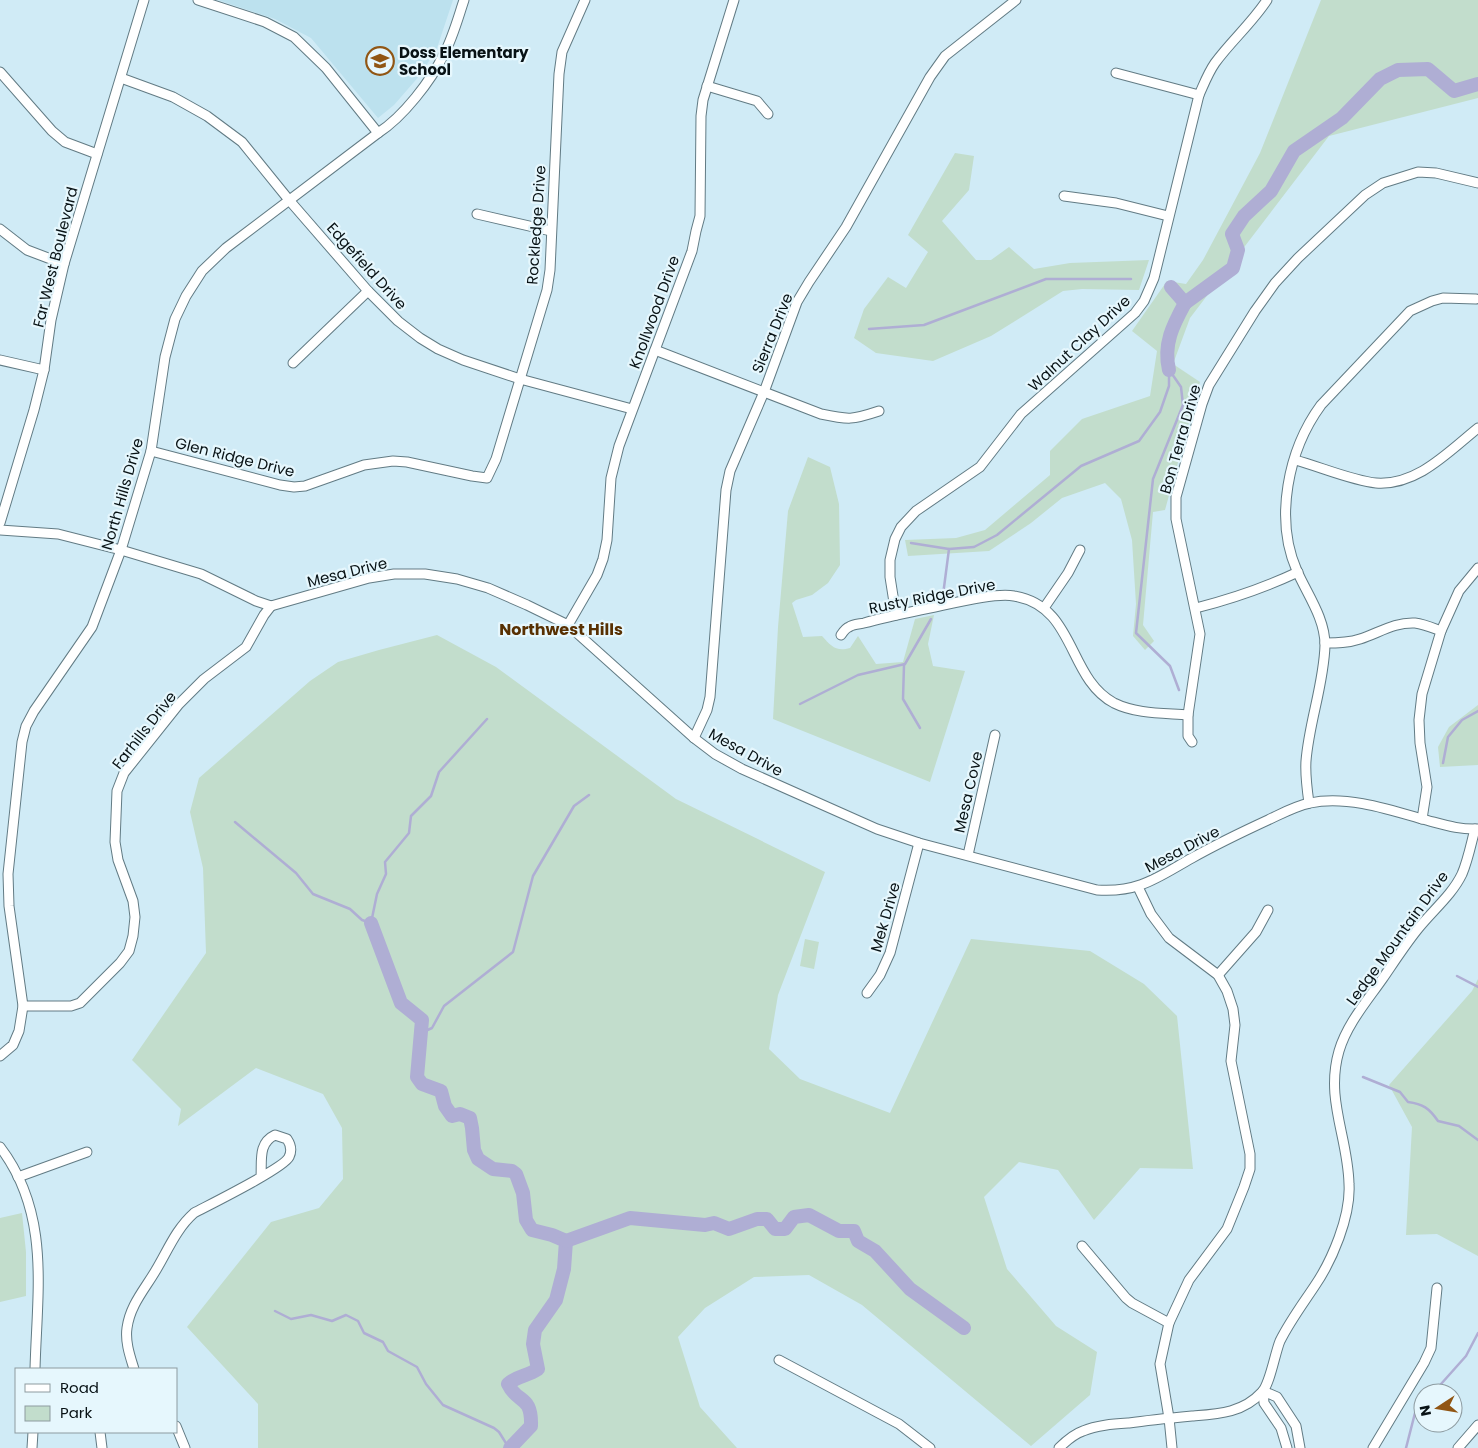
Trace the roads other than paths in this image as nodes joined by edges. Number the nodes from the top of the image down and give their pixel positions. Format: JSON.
{"nodes":[{"id":1,"x":144,"y":0,"type":"edge"},
{"id":2,"x":198,"y":0,"type":"edge"},
{"id":3,"x":464,"y":0,"type":"edge"},
{"id":4,"x":585,"y":0,"type":"edge"},
{"id":5,"x":734,"y":0,"type":"edge"},
{"id":6,"x":1016,"y":0,"type":"edge"},
{"id":7,"x":1267,"y":0,"type":"edge"},
{"id":8,"x":0,"y":72,"type":"edge"},
{"id":9,"x":1116,"y":73,"type":"dead end"},
{"id":10,"x":121,"y":78,"type":"junction"},
{"id":11,"x":707,"y":86,"type":"junction"},
{"id":12,"x":1199,"y":95,"type":"junction"},
{"id":13,"x":768,"y":114,"type":"dead end"},
{"id":14,"x":378,"y":133,"type":"junction"},
{"id":15,"x":97,"y":154,"type":"junction"},
{"id":16,"x":1478,"y":183,"type":"edge"},
{"id":17,"x":1064,"y":196,"type":"dead end"},
{"id":18,"x":289,"y":200,"type":"junction"},
{"id":19,"x":477,"y":214,"type":"dead end"},
{"id":20,"x":1168,"y":216,"type":"junction"},
{"id":21,"x":0,"y":229,"type":"edge"},
{"id":22,"x":551,"y":231,"type":"junction"},
{"id":23,"x":64,"y":264,"type":"junction"},
{"id":24,"x":368,"y":290,"type":"junction"},
{"id":25,"x":1476,"y":299,"type":"dead end"},
{"id":26,"x":655,"y":350,"type":"junction"},
{"id":27,"x":0,"y":360,"type":"edge"},
{"id":28,"x":293,"y":363,"type":"dead end"},
{"id":29,"x":44,"y":370,"type":"junction"},
{"id":30,"x":520,"y":379,"type":"junction"},
{"id":31,"x":764,"y":392,"type":"junction"},
{"id":32,"x":632,"y":409,"type":"junction"},
{"id":33,"x":879,"y":411,"type":"dead end"},
{"id":34,"x":1478,"y":428,"type":"edge"},
{"id":35,"x":151,"y":451,"type":"junction"},
{"id":36,"x":1295,"y":460,"type":"junction"},
{"id":37,"x":487,"y":478,"type":"joint"},
{"id":38,"x":0,"y":523,"type":"edge"},
{"id":39,"x":0,"y":530,"type":"edge"},
{"id":40,"x":120,"y":550,"type":"junction"},
{"id":41,"x":1080,"y":550,"type":"dead end"},
{"id":42,"x":1478,"y":568,"type":"edge"},
{"id":43,"x":1298,"y":572,"type":"junction"},
{"id":44,"x":271,"y":606,"type":"junction"},
{"id":45,"x":1044,"y":608,"type":"junction"},
{"id":46,"x":1196,"y":608,"type":"junction"},
{"id":47,"x":896,"y":615,"type":"junction"},
{"id":48,"x":568,"y":625,"type":"junction"},
{"id":49,"x":1441,"y":631,"type":"junction"},
{"id":50,"x":841,"y":635,"type":"dead end"},
{"id":51,"x":1325,"y":643,"type":"junction"},
{"id":52,"x":1188,"y":715,"type":"junction"},
{"id":53,"x":995,"y":735,"type":"dead end"},
{"id":54,"x":694,"y":738,"type":"junction"},
{"id":55,"x":1192,"y":742,"type":"dead end"},
{"id":56,"x":1309,"y":803,"type":"junction"},
{"id":57,"x":1422,"y":819,"type":"junction"},
{"id":58,"x":1477,"y":829,"type":"edge"},
{"id":59,"x":919,"y":843,"type":"junction"},
{"id":60,"x":968,"y":855,"type":"junction"},
{"id":61,"x":1138,"y":887,"type":"junction"},
{"id":62,"x":1268,"y":910,"type":"dead end"},
{"id":63,"x":1218,"y":975,"type":"junction"},
{"id":64,"x":867,"y":994,"type":"dead end"},
{"id":65,"x":23,"y":1006,"type":"junction"},
{"id":66,"x":0,"y":1056,"type":"edge"},
{"id":67,"x":0,"y":1147,"type":"edge"},
{"id":68,"x":87,"y":1152,"type":"dead end"},
{"id":69,"x":18,"y":1177,"type":"junction"},
{"id":70,"x":261,"y":1177,"type":"junction"},
{"id":71,"x":1082,"y":1246,"type":"dead end"},
{"id":72,"x":1437,"y":1288,"type":"dead end"},
{"id":73,"x":1169,"y":1323,"type":"junction"},
{"id":74,"x":779,"y":1360,"type":"dead end"},
{"id":75,"x":35,"y":1368,"type":"edge"},
{"id":76,"x":134,"y":1368,"type":"edge"},
{"id":77,"x":1264,"y":1391,"type":"junction"},
{"id":78,"x":1170,"y":1418,"type":"junction"},
{"id":79,"x":1478,"y":1425,"type":"edge"},
{"id":80,"x":178,"y":1431,"type":"edge"},
{"id":81,"x":33,"y":1433,"type":"edge"},
{"id":82,"x":100,"y":1433,"type":"edge"},
{"id":83,"x":32,"y":1448,"type":"edge"},
{"id":84,"x":102,"y":1448,"type":"edge"},
{"id":85,"x":185,"y":1448,"type":"edge"},
{"id":86,"x":930,"y":1448,"type":"edge"},
{"id":87,"x":1059,"y":1448,"type":"edge"},
{"id":88,"x":1172,"y":1448,"type":"edge"},
{"id":89,"x":1287,"y":1448,"type":"edge"},
{"id":90,"x":1300,"y":1448,"type":"edge"},
{"id":91,"x":1373,"y":1448,"type":"edge"},
{"id":92,"x":1458,"y":1448,"type":"edge"}],
"edges":[{"from":1,"to":10,"type":"street","name":"Far West Boulevard"},
{"from":2,"to":14,"type":"street"},
{"from":3,"to":14,"type":"street","name":"North Hills Drive"},
{"from":4,"to":22,"type":"street","name":"Rockledge Drive"},
{"from":5,"to":11,"type":"street","name":"Knollwood Drive"},
{"from":6,"to":31,"type":"street","name":"Sierra Drive"},
{"from":7,"to":12,"type":"street","name":"Walnut Clay Drive"},
{"from":8,"to":15,"type":"street"},
{"from":9,"to":12,"type":"street"},
{"from":10,"to":15,"type":"street","name":"Far West Boulevard"},
{"from":10,"to":18,"type":"street","name":"Edgefield Drive"},
{"from":11,"to":13,"type":"street"},
{"from":11,"to":26,"type":"street","name":"Knollwood Drive"},
{"from":12,"to":20,"type":"street","name":"Walnut Clay Drive"},
{"from":14,"to":18,"type":"street","name":"North Hills Drive"},
{"from":15,"to":23,"type":"street","name":"Far West Boulevard"},
{"from":16,"to":46,"type":"street","name":"Bon Terra Drive"},
{"from":17,"to":20,"type":"street"},
{"from":18,"to":24,"type":"street","name":"Edgefield Drive"},
{"from":18,"to":35,"type":"street","name":"North Hills Drive"},
{"from":19,"to":22,"type":"street"},
{"from":20,"to":47,"type":"street","name":"Walnut Clay Drive"},
{"from":21,"to":23,"type":"street"},
{"from":22,"to":30,"type":"street","name":"Rockledge Drive"},
{"from":23,"to":29,"type":"street","name":"Far West Boulevard"},
{"from":24,"to":28,"type":"street"},
{"from":24,"to":30,"type":"street","name":"Edgefield Drive"},
{"from":25,"to":36,"type":"street"},
{"from":26,"to":31,"type":"street"},
{"from":26,"to":32,"type":"street","name":"Knollwood Drive"},
{"from":27,"to":29,"type":"street"},
{"from":29,"to":38,"type":"street","name":"Far West Boulevard"},
{"from":30,"to":32,"type":"street","name":"Edgefield Drive"},
{"from":30,"to":37,"type":"street","name":"Rockledge Drive"},
{"from":31,"to":33,"type":"street"},
{"from":31,"to":54,"type":"street","name":"Sierra Drive"},
{"from":32,"to":48,"type":"street","name":"Knollwood Drive"},
{"from":34,"to":36,"type":"street"},
{"from":35,"to":37,"type":"street","name":"Glen Ridge Drive"},
{"from":35,"to":40,"type":"street","name":"North Hills Drive"},
{"from":36,"to":43,"type":"street"},
{"from":39,"to":40,"type":"street"},
{"from":40,"to":44,"type":"street"},
{"from":40,"to":65,"type":"street","name":"North Hills Drive"},
{"from":41,"to":45,"type":"street"},
{"from":42,"to":49,"type":"street"},
{"from":43,"to":46,"type":"street"},
{"from":43,"to":51,"type":"street"},
{"from":44,"to":48,"type":"street","name":"Mesa Drive"},
{"from":44,"to":65,"type":"street","name":"Farhills Drive"},
{"from":45,"to":47,"type":"street","name":"Rusty Ridge Drive"},
{"from":45,"to":52,"type":"street","name":"Rusty Ridge Drive"},
{"from":46,"to":52,"type":"street","name":"Bon Terra Drive"},
{"from":47,"to":50,"type":"street","name":"Rusty Ridge Drive"},
{"from":48,"to":54,"type":"street","name":"Mesa Drive"},
{"from":49,"to":51,"type":"street"},
{"from":49,"to":57,"type":"street"},
{"from":51,"to":56,"type":"street"},
{"from":52,"to":55,"type":"street","name":"Bon Terra Drive"},
{"from":53,"to":60,"type":"street","name":"Mesa Cove"},
{"from":54,"to":59,"type":"street","name":"Mesa Drive"},
{"from":56,"to":57,"type":"street","name":"Mesa Drive"},
{"from":56,"to":61,"type":"street","name":"Mesa Drive"},
{"from":57,"to":58,"type":"street","name":"Mesa Drive"},
{"from":58,"to":77,"type":"street","name":"Ledge Mountain Drive"},
{"from":59,"to":60,"type":"street","name":"Mesa Drive"},
{"from":59,"to":64,"type":"street","name":"Mek Drive"},
{"from":60,"to":61,"type":"street","name":"Mesa Drive"},
{"from":61,"to":63,"type":"street"},
{"from":62,"to":63,"type":"street"},
{"from":63,"to":73,"type":"street"},
{"from":65,"to":66,"type":"street","name":"North Hills Drive"},
{"from":67,"to":69,"type":"street"},
{"from":68,"to":69,"type":"street"},
{"from":69,"to":75,"type":"street"},
{"from":70,"to":70,"type":"street"},
{"from":70,"to":76,"type":"street"},
{"from":71,"to":73,"type":"street"},
{"from":72,"to":91,"type":"street"},
{"from":73,"to":78,"type":"street"},
{"from":74,"to":86,"type":"street"},
{"from":77,"to":78,"type":"street"},
{"from":77,"to":89,"type":"street"},
{"from":77,"to":90,"type":"street"},
{"from":78,"to":87,"type":"street"},
{"from":78,"to":88,"type":"street"},
{"from":79,"to":92,"type":"street"},
{"from":80,"to":85,"type":"street"},
{"from":81,"to":83,"type":"street"},
{"from":82,"to":84,"type":"street"}]}
